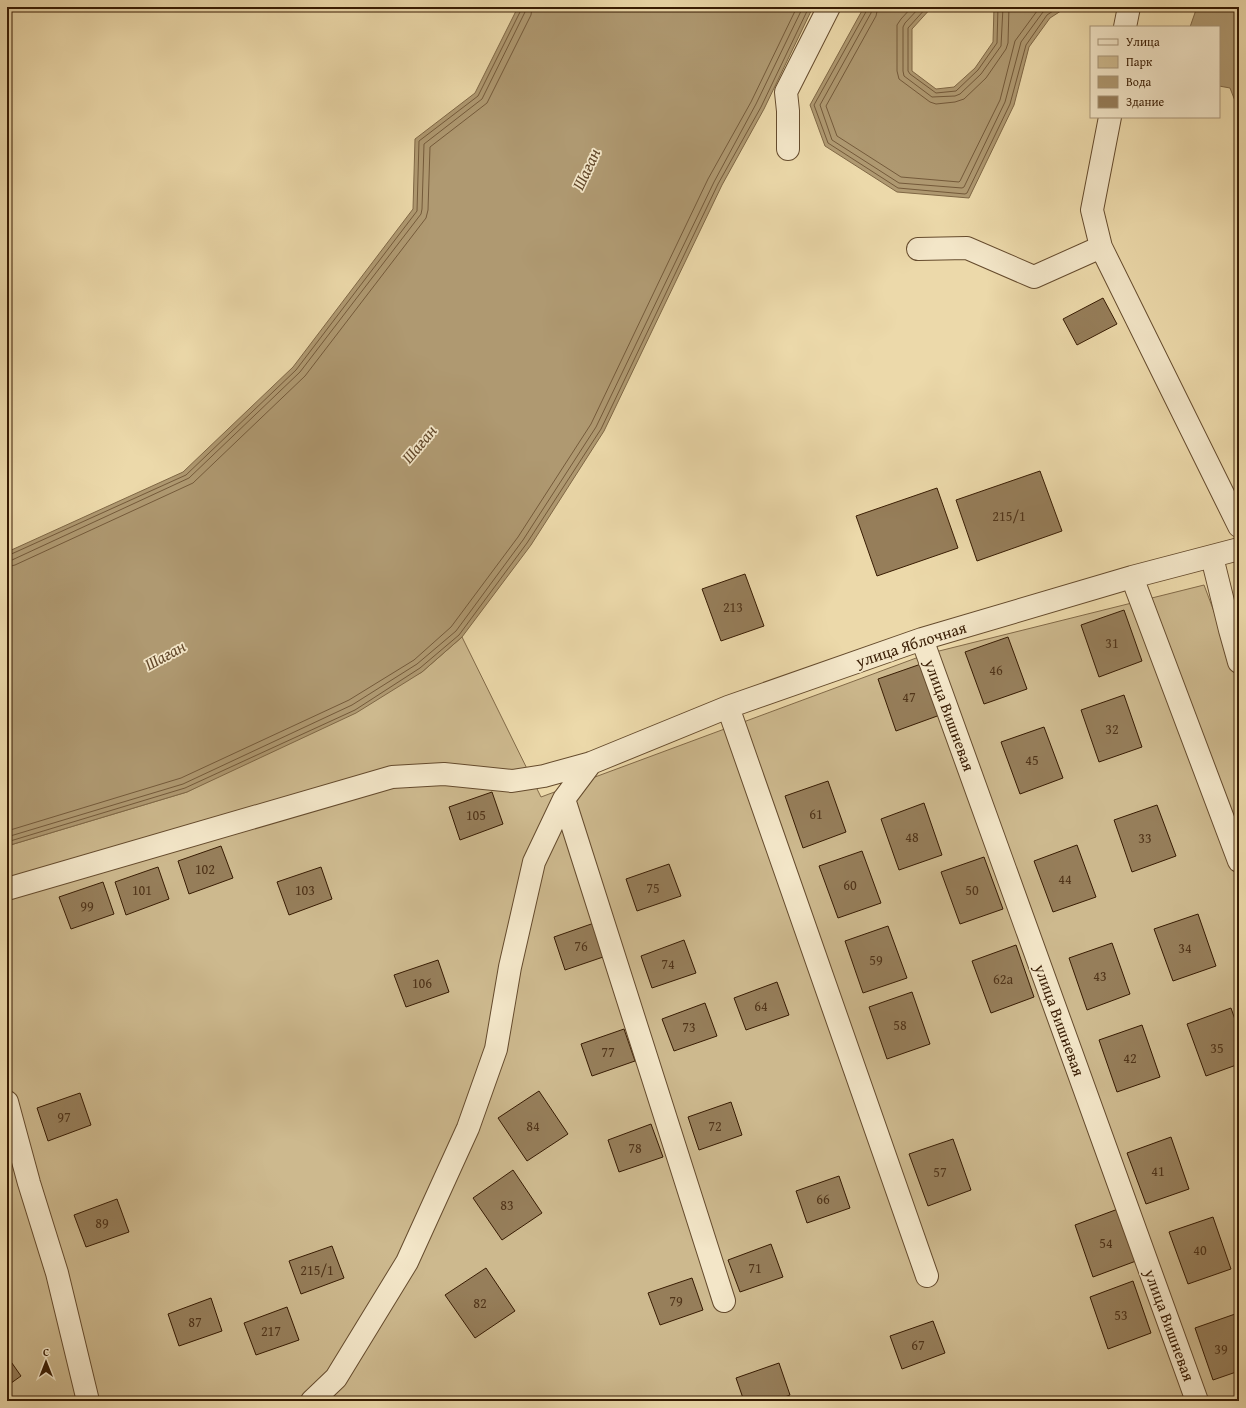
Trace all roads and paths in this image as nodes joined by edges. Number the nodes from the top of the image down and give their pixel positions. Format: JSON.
{"nodes":[{"id":1,"x":829,"y":7,"type":"edge"},
{"id":2,"x":1129,"y":7,"type":"edge"},
{"id":3,"x":1125,"y":26,"type":"edge"},
{"id":4,"x":1110,"y":118,"type":"edge"},
{"id":5,"x":788,"y":149,"type":"dead end"},
{"id":6,"x":1101,"y":247,"type":"junction"},
{"id":7,"x":918,"y":249,"type":"dead end"},
{"id":8,"x":1239,"y":526,"type":"edge"},
{"id":9,"x":1239,"y":549,"type":"edge"},
{"id":10,"x":1212,"y":557,"type":"junction"},
{"id":11,"x":1132,"y":578,"type":"junction"},
{"id":12,"x":922,"y":639,"type":"junction"},
{"id":13,"x":1239,"y":662,"type":"edge"},
{"id":14,"x":728,"y":707,"type":"junction"},
{"id":15,"x":591,"y":763,"type":"junction"},
{"id":16,"x":564,"y":799,"type":"junction"},
{"id":17,"x":1239,"y":861,"type":"edge"},
{"id":18,"x":7,"y":889,"type":"edge"},
{"id":19,"x":7,"y":1102,"type":"edge"},
{"id":20,"x":927,"y":1276,"type":"dead end"},
{"id":21,"x":724,"y":1301,"type":"dead end"},
{"id":22,"x":88,"y":1401,"type":"edge"},
{"id":23,"x":312,"y":1401,"type":"edge"},
{"id":24,"x":1197,"y":1401,"type":"edge"}],
"edges":[{"from":1,"to":5,"type":"street"},
{"from":2,"to":3,"type":"street"},
{"from":4,"to":6,"type":"street"},
{"from":6,"to":7,"type":"street"},
{"from":6,"to":8,"type":"street"},
{"from":9,"to":10,"type":"street","name":"улица Яблочная"},
{"from":10,"to":11,"type":"street","name":"улица Яблочная"},
{"from":10,"to":13,"type":"street"},
{"from":11,"to":12,"type":"street","name":"улица Яблочная"},
{"from":11,"to":17,"type":"street"},
{"from":12,"to":14,"type":"street","name":"улица Яблочная"},
{"from":12,"to":24,"type":"street","name":"улица Вишневая"},
{"from":14,"to":15,"type":"street","name":"улица Яблочная"},
{"from":14,"to":20,"type":"street"},
{"from":15,"to":16,"type":"street"},
{"from":15,"to":18,"type":"street","name":"улица Яблочная"},
{"from":16,"to":21,"type":"street"},
{"from":16,"to":23,"type":"street"},
{"from":19,"to":22,"type":"street"}]}
